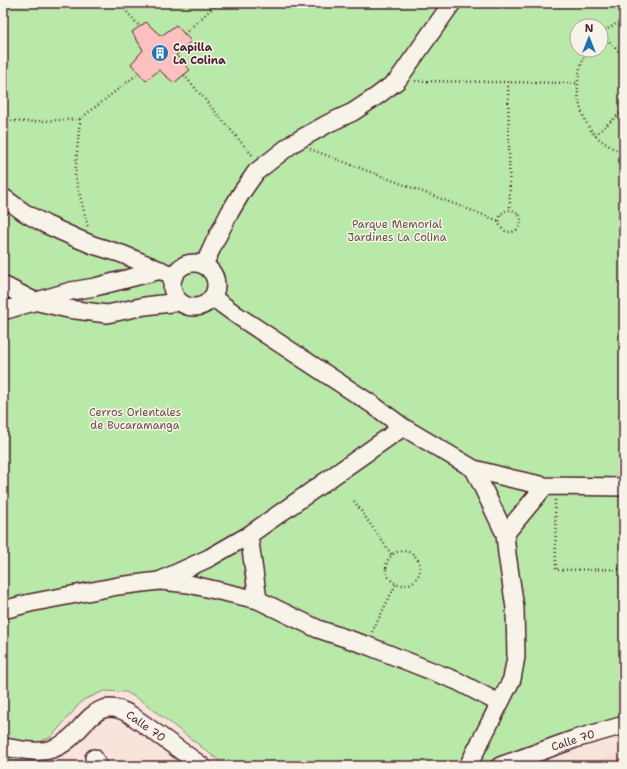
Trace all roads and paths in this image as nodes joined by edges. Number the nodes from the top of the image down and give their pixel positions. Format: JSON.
{"nodes":[{"id":1,"x":119,"y":3,"type":"edge"},
{"id":2,"x":218,"y":3,"type":"edge"},
{"id":3,"x":452,"y":3,"type":"edge"},
{"id":4,"x":624,"y":20,"type":"edge"},
{"id":5,"x":140,"y":27,"type":"dead end"},
{"id":6,"x":609,"y":28,"type":"edge"},
{"id":7,"x":184,"y":34,"type":"dead end"},
{"id":8,"x":609,"y":41,"type":"edge"},
{"id":9,"x":624,"y":57,"type":"edge"},
{"id":10,"x":583,"y":58,"type":"edge"},
{"id":11,"x":139,"y":74,"type":"dead end"},
{"id":12,"x":184,"y":75,"type":"dead end"},
{"id":13,"x":397,"y":81,"type":"junction"},
{"id":14,"x":508,"y":82,"type":"junction"},
{"id":15,"x":577,"y":83,"type":"junction"},
{"id":16,"x":624,"y":110,"type":"edge"},
{"id":17,"x":80,"y":119,"type":"junction"},
{"id":18,"x":3,"y":120,"type":"edge"},
{"id":19,"x":595,"y":135,"type":"junction"},
{"id":20,"x":293,"y":143,"type":"junction"},
{"id":21,"x":624,"y":153,"type":"edge"},
{"id":22,"x":262,"y":168,"type":"junction"},
{"id":23,"x":3,"y":197,"type":"edge"},
{"id":24,"x":510,"y":210,"type":"junction"},
{"id":25,"x":499,"y":221,"type":"junction"},
{"id":26,"x":93,"y":245,"type":"junction"},
{"id":27,"x":204,"y":265,"type":"junction"},
{"id":28,"x":168,"y":273,"type":"junction"},
{"id":29,"x":3,"y":285,"type":"edge"},
{"id":30,"x":212,"y":297,"type":"junction"},
{"id":31,"x":34,"y":301,"type":"junction"},
{"id":32,"x":179,"y":302,"type":"junction"},
{"id":33,"x":3,"y":311,"type":"edge"},
{"id":34,"x":403,"y":427,"type":"junction"},
{"id":35,"x":474,"y":468,"type":"junction"},
{"id":36,"x":550,"y":486,"type":"junction"},
{"id":37,"x":624,"y":487,"type":"edge"},
{"id":38,"x":354,"y":501,"type":"dead end"},
{"id":39,"x":505,"y":534,"type":"junction"},
{"id":40,"x":249,"y":535,"type":"junction"},
{"id":41,"x":392,"y":555,"type":"junction"},
{"id":42,"x":624,"y":569,"type":"edge"},
{"id":43,"x":159,"y":581,"type":"junction"},
{"id":44,"x":396,"y":584,"type":"junction"},
{"id":45,"x":258,"y":600,"type":"junction"},
{"id":46,"x":3,"y":610,"type":"edge"},
{"id":47,"x":366,"y":644,"type":"junction"},
{"id":48,"x":500,"y":703,"type":"junction"},
{"id":49,"x":624,"y":724,"type":"edge"},
{"id":50,"x":3,"y":747,"type":"edge"},
{"id":51,"x":202,"y":766,"type":"edge"},
{"id":52,"x":468,"y":766,"type":"edge"},
{"id":53,"x":500,"y":766,"type":"edge"}],
"edges":[{"from":1,"to":5,"type":"path"},
{"from":2,"to":7,"type":"path"},
{"from":3,"to":13,"type":"street"},
{"from":4,"to":6,"type":"path"},
{"from":8,"to":9,"type":"path"},
{"from":10,"to":15,"type":"path"},
{"from":11,"to":17,"type":"path"},
{"from":12,"to":22,"type":"path"},
{"from":13,"to":14,"type":"path"},
{"from":13,"to":20,"type":"street"},
{"from":14,"to":15,"type":"path"},
{"from":14,"to":24,"type":"path"},
{"from":15,"to":19,"type":"path"},
{"from":16,"to":19,"type":"path"},
{"from":17,"to":18,"type":"path"},
{"from":17,"to":26,"type":"path"},
{"from":19,"to":21,"type":"path"},
{"from":20,"to":22,"type":"street"},
{"from":20,"to":25,"type":"path"},
{"from":22,"to":27,"type":"street"},
{"from":23,"to":26,"type":"street"},
{"from":24,"to":25,"type":"path"},
{"from":24,"to":25,"type":"path"},
{"from":26,"to":28,"type":"street"},
{"from":27,"to":28,"type":"street"},
{"from":27,"to":30,"type":"street"},
{"from":28,"to":31,"type":"street"},
{"from":28,"to":32,"type":"street"},
{"from":29,"to":31,"type":"street"},
{"from":30,"to":32,"type":"street"},
{"from":30,"to":34,"type":"street"},
{"from":31,"to":32,"type":"street"},
{"from":31,"to":33,"type":"street"},
{"from":34,"to":35,"type":"street"},
{"from":34,"to":40,"type":"street"},
{"from":35,"to":36,"type":"street"},
{"from":35,"to":39,"type":"street"},
{"from":36,"to":37,"type":"street"},
{"from":36,"to":39,"type":"street"},
{"from":36,"to":42,"type":"path"},
{"from":38,"to":41,"type":"path"},
{"from":39,"to":48,"type":"street"},
{"from":40,"to":43,"type":"street"},
{"from":40,"to":45,"type":"street"},
{"from":41,"to":44,"type":"path"},
{"from":41,"to":44,"type":"path"},
{"from":43,"to":45,"type":"street"},
{"from":43,"to":46,"type":"street"},
{"from":44,"to":47,"type":"path"},
{"from":45,"to":47,"type":"street"},
{"from":47,"to":48,"type":"street"},
{"from":48,"to":52,"type":"street"},
{"from":49,"to":53,"type":"street","name":"Calle 70"},
{"from":50,"to":51,"type":"street","name":"Calle 70"}]}
